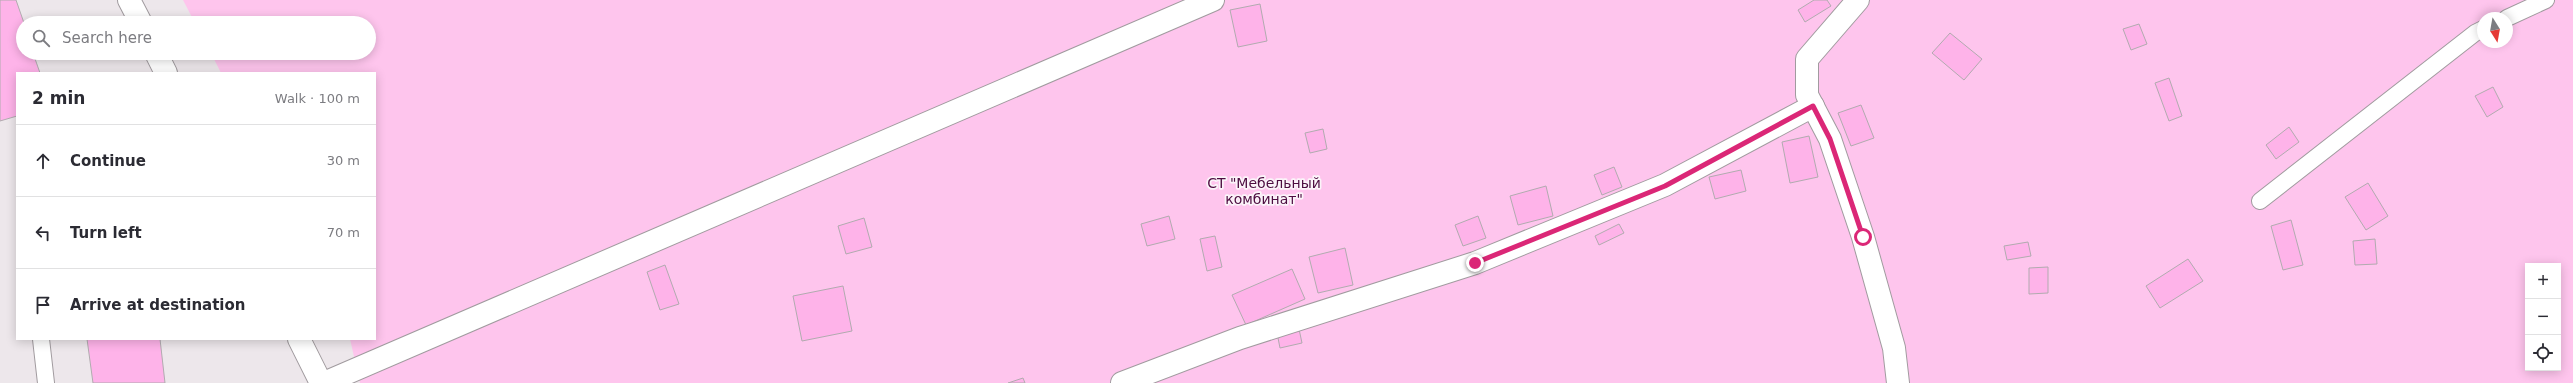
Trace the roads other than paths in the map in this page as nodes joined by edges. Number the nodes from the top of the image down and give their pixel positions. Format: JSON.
{"nodes":[{"id":1,"x":129,"y":0,"type":"edge"},
{"id":2,"x":1213,"y":0,"type":"edge"},
{"id":3,"x":1858,"y":0,"type":"edge"},
{"id":4,"x":2546,"y":0,"type":"edge"},
{"id":5,"x":2513,"y":15,"type":"edge"},
{"id":6,"x":137,"y":16,"type":"edge"},
{"id":7,"x":2477,"y":32,"type":"edge"},
{"id":8,"x":160,"y":60,"type":"edge"},
{"id":9,"x":166,"y":72,"type":"edge"},
{"id":10,"x":1813,"y":106,"type":"junction"},
{"id":11,"x":2260,"y":202,"type":"dead end"},
{"id":12,"x":41,"y":340,"type":"edge"},
{"id":13,"x":300,"y":340,"type":"edge"},
{"id":14,"x":46,"y":383,"type":"edge"},
{"id":15,"x":321,"y":383,"type":"edge"},
{"id":16,"x":324,"y":383,"type":"edge"},
{"id":17,"x":1122,"y":383,"type":"edge"},
{"id":18,"x":1898,"y":383,"type":"edge"}],
"edges":[{"from":1,"to":6,"type":"street"},
{"from":2,"to":16,"type":"street"},
{"from":3,"to":10,"type":"street"},
{"from":4,"to":5,"type":"lane"},
{"from":7,"to":11,"type":"lane"},
{"from":8,"to":9,"type":"street"},
{"from":10,"to":17,"type":"street"},
{"from":10,"to":18,"type":"street"},
{"from":12,"to":14,"type":"lane"},
{"from":13,"to":15,"type":"street"}]}
